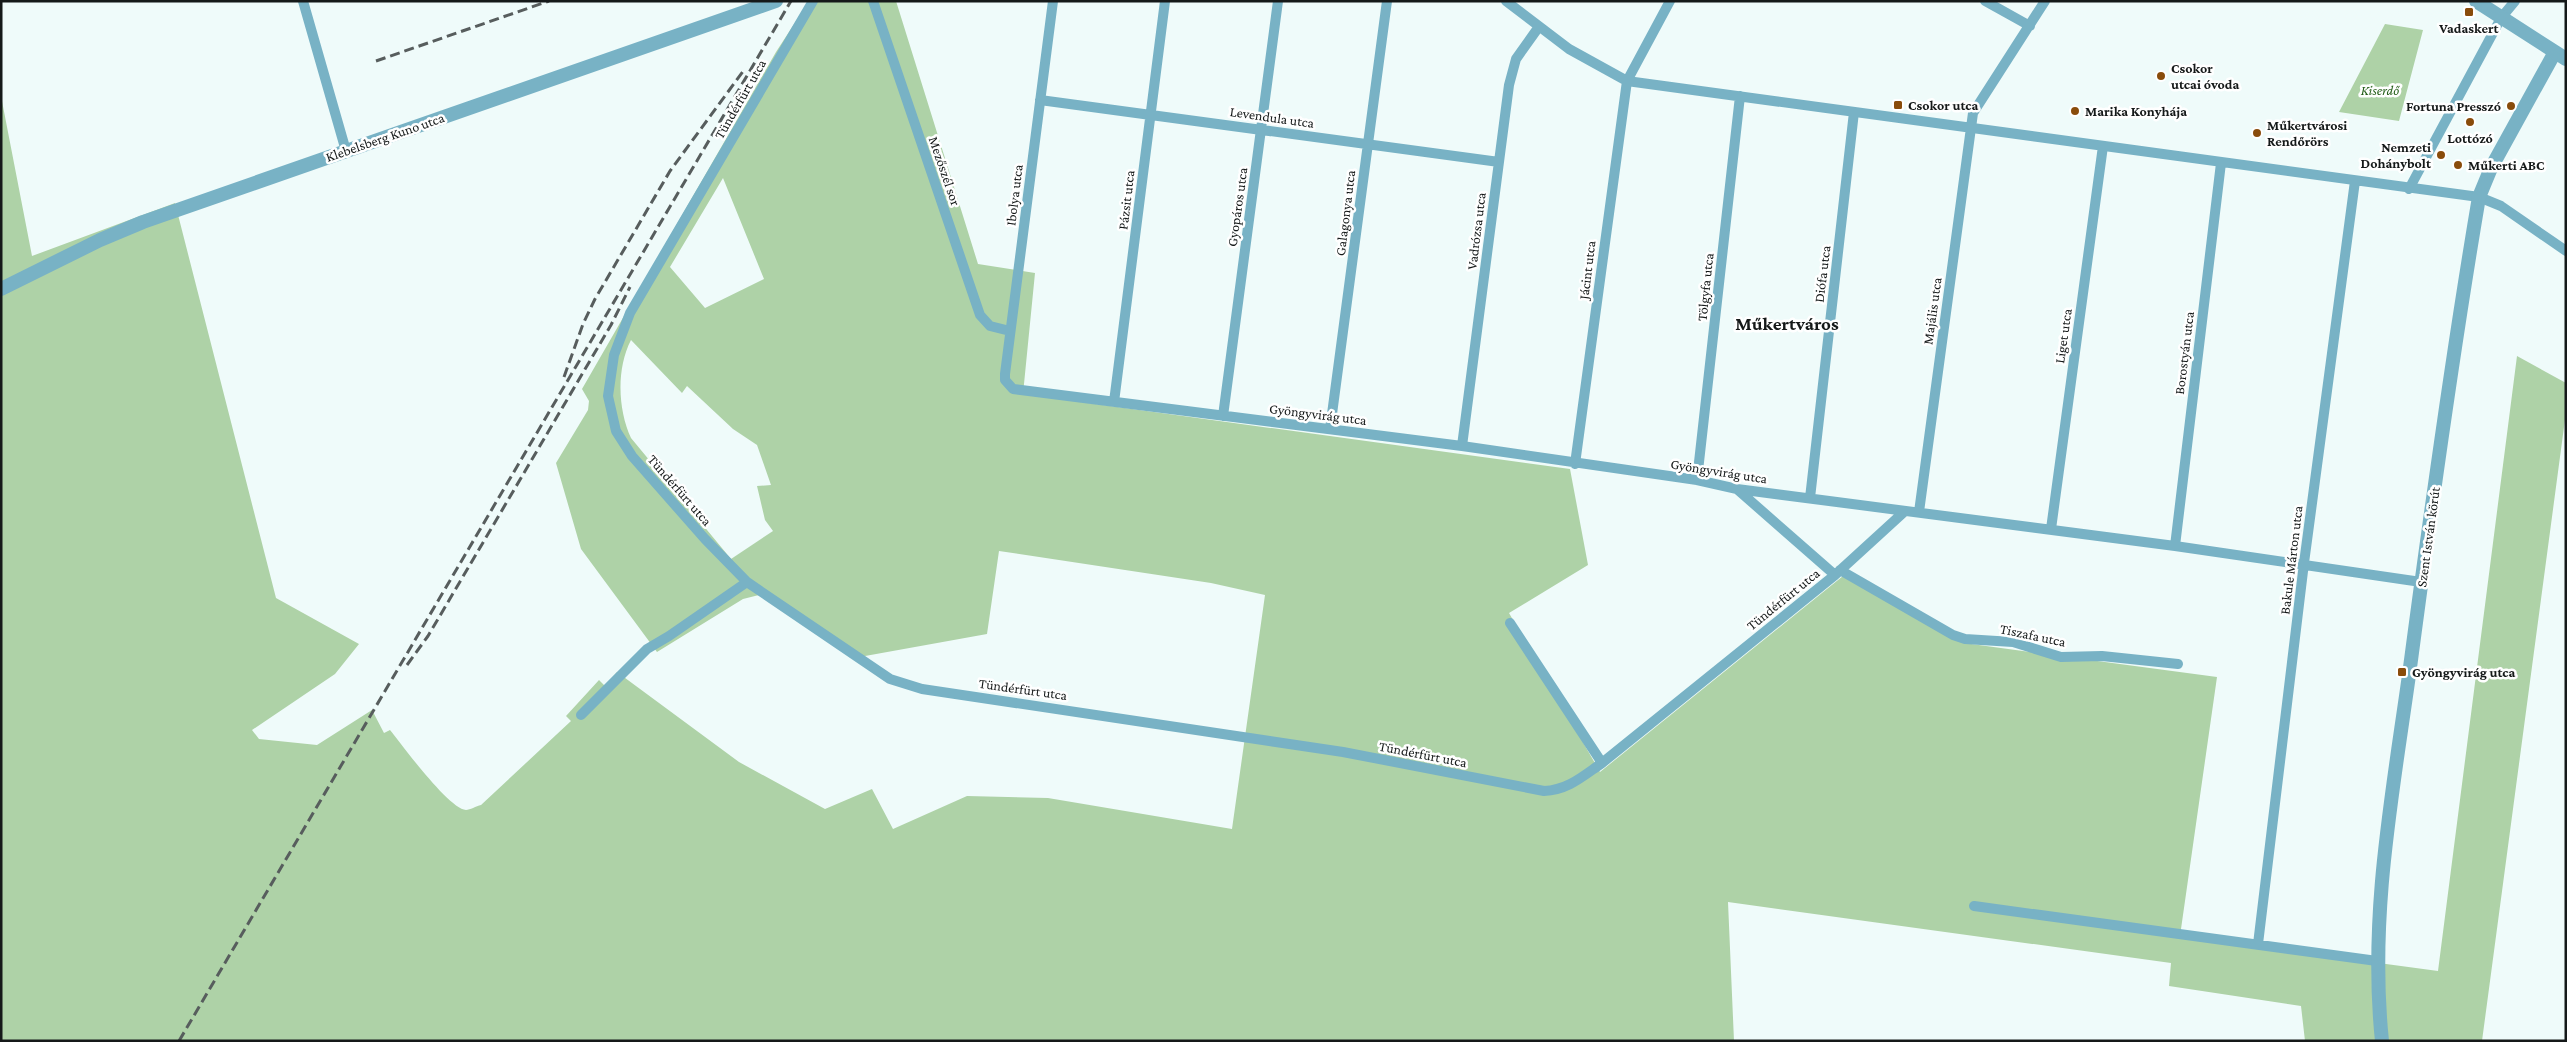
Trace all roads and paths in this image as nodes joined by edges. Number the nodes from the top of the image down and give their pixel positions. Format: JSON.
{"nodes":[{"id":1,"x":303,"y":1,"type":"edge"},
{"id":2,"x":776,"y":1,"type":"edge"},
{"id":3,"x":813,"y":1,"type":"edge"},
{"id":4,"x":873,"y":1,"type":"edge"},
{"id":5,"x":1054,"y":1,"type":"edge"},
{"id":6,"x":1165,"y":1,"type":"edge"},
{"id":7,"x":1278,"y":1,"type":"edge"},
{"id":8,"x":1386,"y":1,"type":"edge"},
{"id":9,"x":1506,"y":1,"type":"edge"},
{"id":10,"x":1670,"y":1,"type":"edge"},
{"id":11,"x":1985,"y":1,"type":"edge"},
{"id":12,"x":2045,"y":1,"type":"edge"},
{"id":13,"x":2476,"y":1,"type":"edge"},
{"id":14,"x":2516,"y":1,"type":"edge"},
{"id":15,"x":2501,"y":18,"type":"junction"},
{"id":16,"x":2030,"y":26,"type":"junction"},
{"id":17,"x":1538,"y":28,"type":"junction"},
{"id":18,"x":2560,"y":56,"type":"edge"},
{"id":19,"x":1627,"y":81,"type":"junction"},
{"id":20,"x":1740,"y":96,"type":"junction"},
{"id":21,"x":1040,"y":100,"type":"junction"},
{"id":22,"x":1854,"y":112,"type":"junction"},
{"id":23,"x":1150,"y":114,"type":"junction"},
{"id":24,"x":1971,"y":127,"type":"junction"},
{"id":25,"x":1262,"y":130,"type":"junction"},
{"id":26,"x":1368,"y":144,"type":"junction"},
{"id":27,"x":2103,"y":146,"type":"junction"},
{"id":28,"x":346,"y":150,"type":"junction"},
{"id":29,"x":1499,"y":162,"type":"junction"},
{"id":30,"x":2221,"y":163,"type":"junction"},
{"id":31,"x":2355,"y":181,"type":"junction"},
{"id":32,"x":2409,"y":189,"type":"junction"},
{"id":33,"x":2479,"y":198,"type":"junction"},
{"id":34,"x":2566,"y":252,"type":"edge"},
{"id":35,"x":1,"y":289,"type":"edge"},
{"id":36,"x":1010,"y":331,"type":"junction"},
{"id":37,"x":1012,"y":389,"type":"joint"},
{"id":38,"x":1114,"y":402,"type":"junction"},
{"id":39,"x":1223,"y":416,"type":"junction"},
{"id":40,"x":1330,"y":429,"type":"junction"},
{"id":41,"x":1462,"y":446,"type":"junction"},
{"id":42,"x":1575,"y":464,"type":"junction"},
{"id":43,"x":1697,"y":480,"type":"junction"},
{"id":44,"x":1737,"y":489,"type":"junction"},
{"id":45,"x":1810,"y":498,"type":"junction"},
{"id":46,"x":1905,"y":511,"type":"junction"},
{"id":47,"x":1919,"y":512,"type":"junction"},
{"id":48,"x":2050,"y":529,"type":"junction"},
{"id":49,"x":2176,"y":546,"type":"junction"},
{"id":50,"x":2304,"y":564,"type":"junction"},
{"id":51,"x":1837,"y":572,"type":"junction"},
{"id":52,"x":747,"y":582,"type":"junction"},
{"id":53,"x":2421,"y":582,"type":"junction"},
{"id":54,"x":1510,"y":623,"type":"dead end"},
{"id":55,"x":2178,"y":664,"type":"dead end"},
{"id":56,"x":581,"y":715,"type":"dead end"},
{"id":57,"x":1602,"y":763,"type":"junction"},
{"id":58,"x":1974,"y":906,"type":"dead end"},
{"id":59,"x":2258,"y":944,"type":"junction"},
{"id":60,"x":2377,"y":961,"type":"junction"},
{"id":61,"x":2382,"y":1041,"type":"edge"}],
"edges":[{"from":1,"to":28,"type":"street"},
{"from":2,"to":28,"type":"street","name":"Klebelsberg Kuno utca"},
{"from":3,"to":52,"type":"street","name":"Tündérfürt utca"},
{"from":4,"to":36,"type":"street","name":"Mezőszél sor"},
{"from":5,"to":21,"type":"street","name":"Ibolya utca"},
{"from":6,"to":23,"type":"street","name":"Pázsit utca"},
{"from":7,"to":25,"type":"street","name":"Gyopáros utca"},
{"from":8,"to":26,"type":"street","name":"Galagonya utca"},
{"from":9,"to":17,"type":"street"},
{"from":10,"to":19,"type":"street"},
{"from":11,"to":16,"type":"street"},
{"from":12,"to":16,"type":"street"},
{"from":13,"to":15,"type":"street"},
{"from":14,"to":15,"type":"street"},
{"from":15,"to":18,"type":"street"},
{"from":15,"to":32,"type":"street"},
{"from":16,"to":24,"type":"street","name":"Majális utca"},
{"from":17,"to":19,"type":"street"},
{"from":17,"to":29,"type":"street","name":"Vadrózsa utca"},
{"from":18,"to":33,"type":"street","name":"Szent István körút"},
{"from":19,"to":20,"type":"street"},
{"from":19,"to":42,"type":"street","name":"Jácint utca"},
{"from":20,"to":22,"type":"street"},
{"from":20,"to":43,"type":"street","name":"Tölgyfa utca"},
{"from":21,"to":23,"type":"street","name":"Levendula utca"},
{"from":21,"to":36,"type":"street","name":"Ibolya utca"},
{"from":22,"to":24,"type":"street"},
{"from":22,"to":45,"type":"street","name":"Diófa utca"},
{"from":23,"to":25,"type":"street","name":"Levendula utca"},
{"from":23,"to":38,"type":"street","name":"Pázsit utca"},
{"from":24,"to":27,"type":"street"},
{"from":24,"to":47,"type":"street","name":"Majális utca"},
{"from":25,"to":26,"type":"street","name":"Levendula utca"},
{"from":25,"to":39,"type":"street","name":"Gyopáros utca"},
{"from":26,"to":29,"type":"street","name":"Levendula utca"},
{"from":26,"to":40,"type":"street","name":"Galagonya utca"},
{"from":27,"to":30,"type":"street"},
{"from":27,"to":48,"type":"street","name":"Liget utca"},
{"from":28,"to":35,"type":"street","name":"Klebelsberg Kuno utca"},
{"from":29,"to":41,"type":"street","name":"Vadrózsa utca"},
{"from":30,"to":31,"type":"street"},
{"from":30,"to":49,"type":"street","name":"Borostyán utca"},
{"from":31,"to":32,"type":"street"},
{"from":31,"to":50,"type":"street","name":"Bakule Márton utca"},
{"from":32,"to":33,"type":"street"},
{"from":33,"to":34,"type":"street"},
{"from":33,"to":53,"type":"street","name":"Szent István körút"},
{"from":36,"to":37,"type":"street","name":"Ibolya utca"},
{"from":37,"to":38,"type":"street","name":"Gyöngyvirág utca"},
{"from":38,"to":39,"type":"street","name":"Gyöngyvirág utca"},
{"from":39,"to":40,"type":"street","name":"Gyöngyvirág utca"},
{"from":40,"to":41,"type":"street","name":"Gyöngyvirág utca"},
{"from":41,"to":42,"type":"street","name":"Gyöngyvirág utca"},
{"from":42,"to":43,"type":"street","name":"Gyöngyvirág utca"},
{"from":43,"to":44,"type":"street","name":"Gyöngyvirág utca"},
{"from":44,"to":45,"type":"street","name":"Gyöngyvirág utca"},
{"from":44,"to":51,"type":"street","name":"Tiszafa utca"},
{"from":45,"to":46,"type":"street","name":"Gyöngyvirág utca"},
{"from":46,"to":47,"type":"street","name":"Gyöngyvirág utca"},
{"from":46,"to":51,"type":"street","name":"Tündérfürt utca"},
{"from":47,"to":48,"type":"street","name":"Gyöngyvirág utca"},
{"from":48,"to":49,"type":"street","name":"Gyöngyvirág utca"},
{"from":49,"to":50,"type":"street","name":"Gyöngyvirág utca"},
{"from":50,"to":53,"type":"street","name":"Gyöngyvirág utca"},
{"from":50,"to":59,"type":"street","name":"Bakule Márton utca"},
{"from":51,"to":55,"type":"street","name":"Tiszafa utca"},
{"from":51,"to":57,"type":"street","name":"Tündérfürt utca"},
{"from":52,"to":56,"type":"street"},
{"from":52,"to":57,"type":"street","name":"Tündérfürt utca"},
{"from":53,"to":60,"type":"street","name":"Szent István körút"},
{"from":54,"to":57,"type":"street"},
{"from":58,"to":59,"type":"street"},
{"from":59,"to":60,"type":"street"},
{"from":60,"to":61,"type":"street","name":"Szent István körút"}]}
